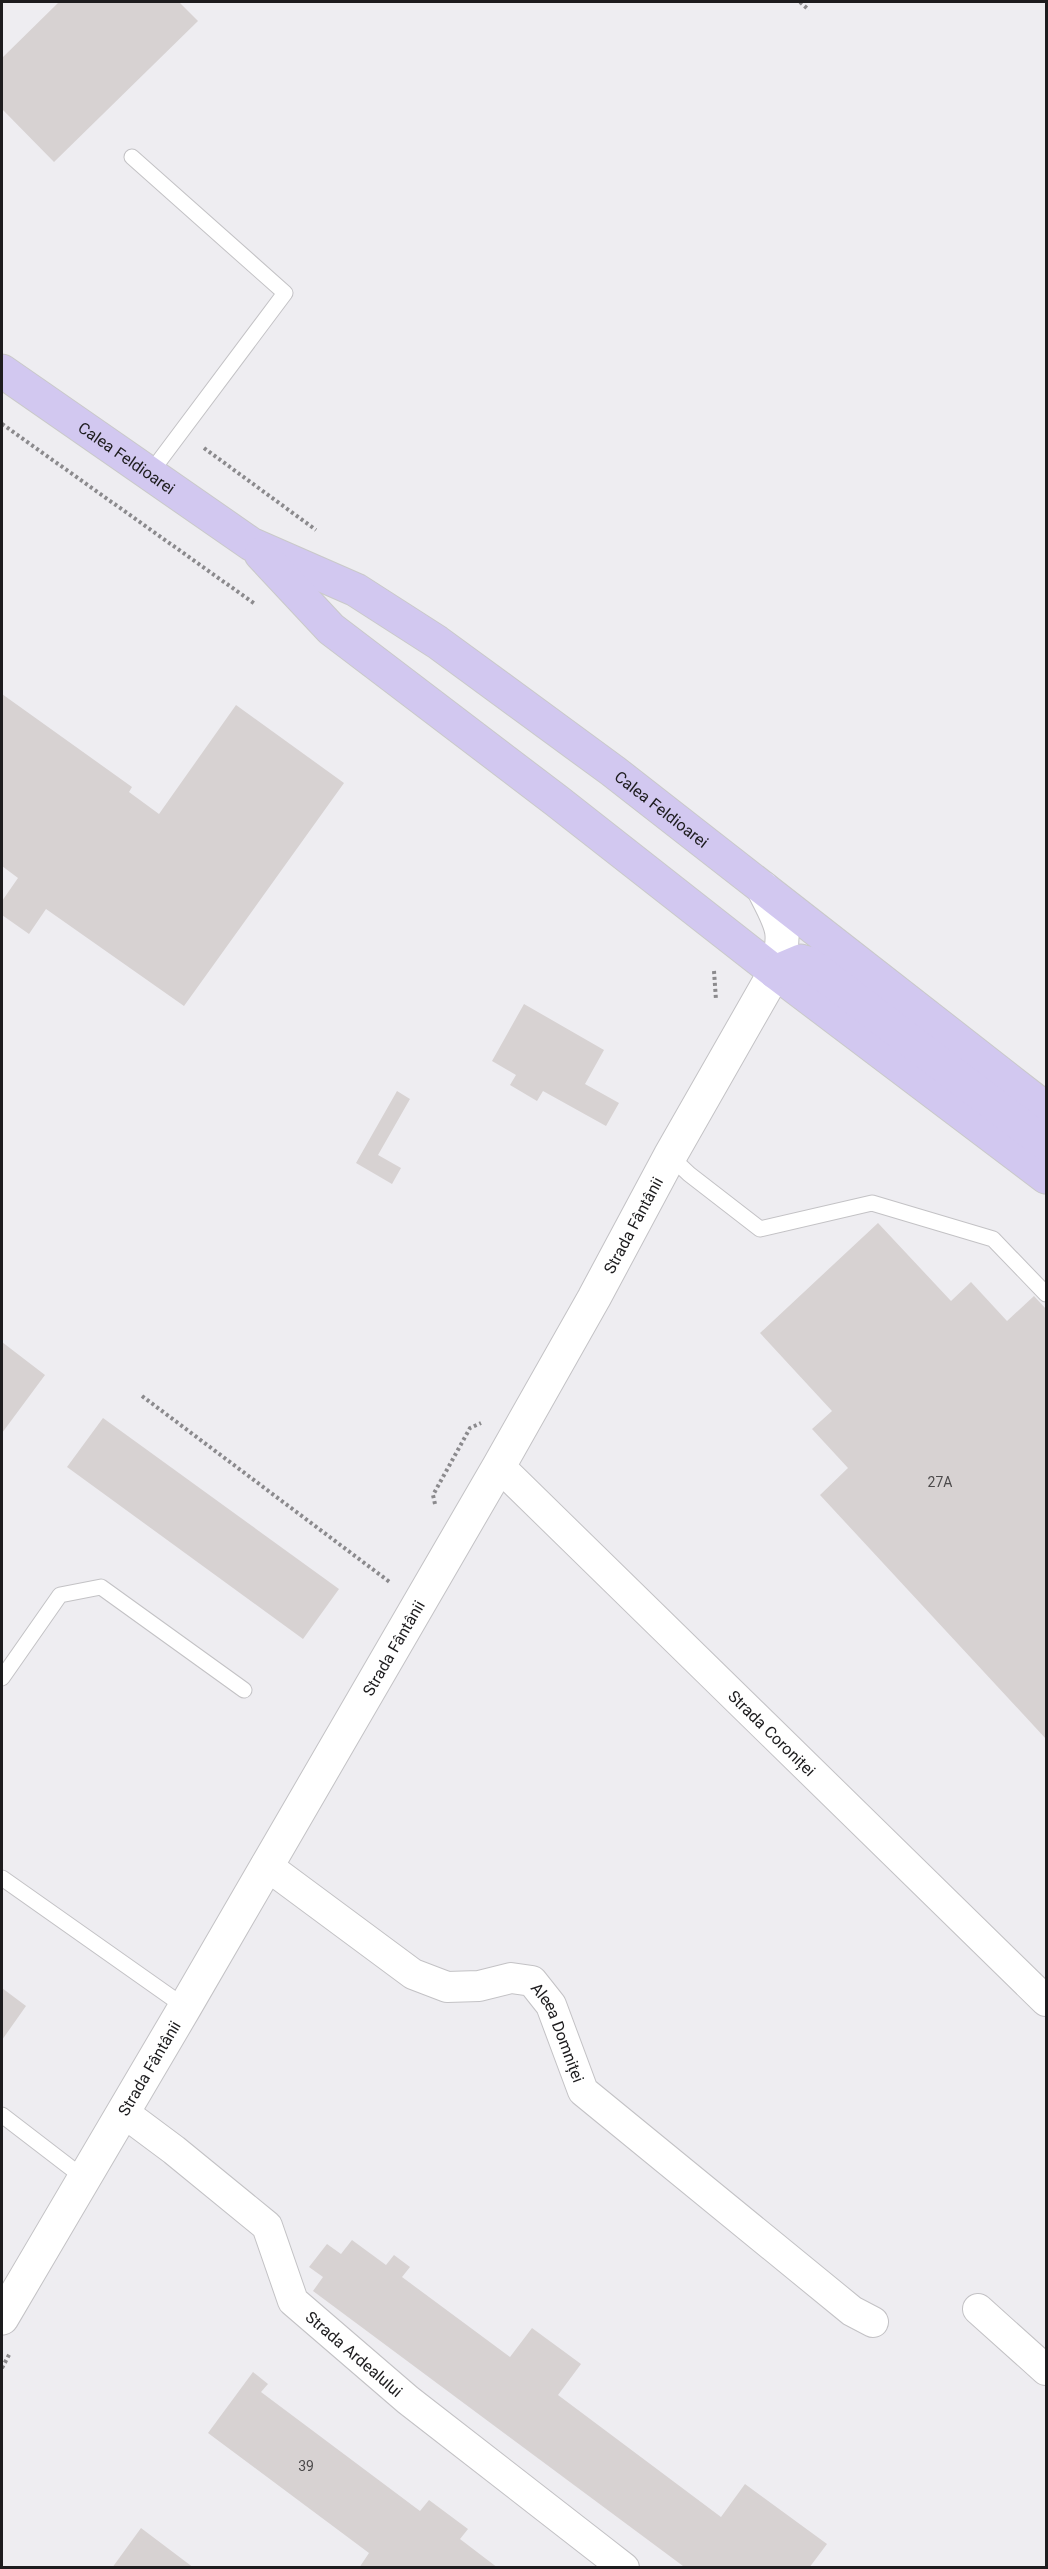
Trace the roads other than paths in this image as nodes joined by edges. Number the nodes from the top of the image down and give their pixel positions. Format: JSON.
{"nodes":[{"id":1,"x":132,"y":157,"type":"dead end"},
{"id":2,"x":2,"y":371,"type":"edge"},
{"id":3,"x":150,"y":472,"type":"junction"},
{"id":4,"x":251,"y":544,"type":"junction"},
{"id":5,"x":763,"y":888,"type":"junction"},
{"id":6,"x":775,"y":972,"type":"junction"},
{"id":7,"x":1047,"y":1109,"type":"edge"},
{"id":8,"x":1047,"y":1144,"type":"edge"},
{"id":9,"x":670,"y":1156,"type":"junction"},
{"id":10,"x":1047,"y":1177,"type":"edge"},
{"id":11,"x":1047,"y":1294,"type":"edge"},
{"id":12,"x":498,"y":1466,"type":"junction"},
{"id":13,"x":2,"y":1678,"type":"edge"},
{"id":14,"x":244,"y":1690,"type":"dead end"},
{"id":15,"x":266,"y":1865,"type":"junction"},
{"id":16,"x":2,"y":1878,"type":"edge"},
{"id":17,"x":1047,"y":2001,"type":"edge"},
{"id":18,"x":185,"y":2007,"type":"junction"},
{"id":19,"x":123,"y":2112,"type":"junction"},
{"id":20,"x":2,"y":2115,"type":"edge"},
{"id":21,"x":84,"y":2178,"type":"junction"},
{"id":22,"x":978,"y":2309,"type":"dead end"},
{"id":23,"x":873,"y":2322,"type":"dead end"},
{"id":24,"x":7,"y":2333,"type":"edge"},
{"id":25,"x":1047,"y":2370,"type":"edge"},
{"id":26,"x":624,"y":2568,"type":"edge"}],
"edges":[{"from":1,"to":3,"type":"lane"},
{"from":2,"to":3,"type":"highway","name":"Calea Feldioarei"},
{"from":3,"to":4,"type":"highway","name":"Calea Feldioarei"},
{"from":4,"to":5,"type":"highway","name":"Calea Feldioarei"},
{"from":4,"to":6,"type":"highway","name":"Calea Feldioarei"},
{"from":5,"to":6,"type":"street","name":"Strada Fântânii"},
{"from":5,"to":7,"type":"highway","name":"Calea Feldioarei"},
{"from":6,"to":8,"type":"highway"},
{"from":6,"to":9,"type":"street","name":"Strada Fântânii"},
{"from":6,"to":10,"type":"highway","name":"Calea Feldioarei"},
{"from":9,"to":11,"type":"lane"},
{"from":9,"to":12,"type":"street","name":"Strada Fântânii"},
{"from":12,"to":15,"type":"street","name":"Strada Fântânii"},
{"from":12,"to":17,"type":"street","name":"Strada Coroniței"},
{"from":13,"to":14,"type":"lane"},
{"from":15,"to":18,"type":"street","name":"Strada Fântânii"},
{"from":15,"to":23,"type":"street","name":"Aleea Domniței"},
{"from":16,"to":18,"type":"lane"},
{"from":18,"to":19,"type":"street","name":"Strada Fântânii"},
{"from":19,"to":21,"type":"street","name":"Strada Fântânii"},
{"from":19,"to":26,"type":"street","name":"Strada Ardealului"},
{"from":20,"to":21,"type":"lane"},
{"from":21,"to":24,"type":"street","name":"Strada Fântânii"},
{"from":22,"to":25,"type":"street"}]}
